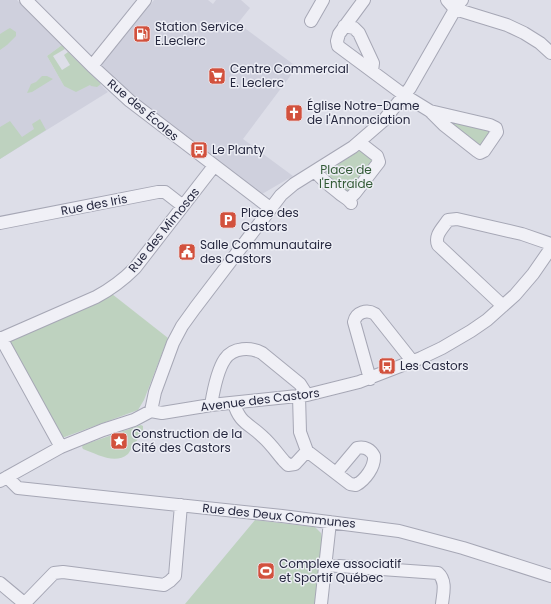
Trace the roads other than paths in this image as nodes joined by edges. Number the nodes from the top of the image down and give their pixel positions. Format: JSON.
{"nodes":[{"id":1,"x":26,"y":0,"type":"edge"},
{"id":2,"x":145,"y":0,"type":"edge"},
{"id":3,"x":323,"y":0,"type":"edge"},
{"id":4,"x":364,"y":0,"type":"edge"},
{"id":5,"x":454,"y":3,"type":"edge"},
{"id":6,"x":311,"y":21,"type":"dead end"},
{"id":7,"x":344,"y":26,"type":"junction"},
{"id":8,"x":551,"y":53,"type":"edge"},
{"id":9,"x":92,"y":66,"type":"junction"},
{"id":10,"x":372,"y":71,"type":"junction"},
{"id":11,"x":404,"y":95,"type":"junction"},
{"id":12,"x":430,"y":111,"type":"junction"},
{"id":13,"x":359,"y":142,"type":"junction"},
{"id":14,"x":214,"y":166,"type":"junction"},
{"id":15,"x":314,"y":171,"type":"junction"},
{"id":16,"x":183,"y":206,"type":"junction"},
{"id":17,"x":270,"y":208,"type":"junction"},
{"id":18,"x":0,"y":223,"type":"edge"},
{"id":19,"x":551,"y":244,"type":"edge"},
{"id":20,"x":551,"y":248,"type":"edge"},
{"id":21,"x":503,"y":306,"type":"junction"},
{"id":22,"x":1,"y":338,"type":"edge"},
{"id":23,"x":413,"y":362,"type":"junction"},
{"id":24,"x":370,"y":379,"type":"junction"},
{"id":25,"x":303,"y":396,"type":"junction"},
{"id":26,"x":234,"y":403,"type":"junction"},
{"id":27,"x":210,"y":405,"type":"junction"},
{"id":28,"x":151,"y":411,"type":"junction"},
{"id":29,"x":61,"y":447,"type":"junction"},
{"id":30,"x":307,"y":451,"type":"junction"},
{"id":31,"x":336,"y":473,"type":"dead end"},
{"id":32,"x":4,"y":479,"type":"edge"},
{"id":33,"x":181,"y":506,"type":"junction"},
{"id":34,"x":330,"y":522,"type":"junction"},
{"id":35,"x":325,"y":565,"type":"junction"},
{"id":36,"x":551,"y":576,"type":"edge"},
{"id":37,"x":0,"y":583,"type":"edge"},
{"id":38,"x":24,"y":604,"type":"edge"},
{"id":39,"x":321,"y":604,"type":"edge"},
{"id":40,"x":442,"y":604,"type":"edge"}],
"edges":[{"from":1,"to":9,"type":"street","name":"Rue des Écoles"},
{"from":2,"to":9,"type":"street"},
{"from":3,"to":6,"type":"street"},
{"from":4,"to":7,"type":"street"},
{"from":5,"to":8,"type":"street"},
{"from":5,"to":11,"type":"street"},
{"from":7,"to":10,"type":"street"},
{"from":7,"to":10,"type":"street"},
{"from":9,"to":14,"type":"street","name":"Rue des Écoles"},
{"from":10,"to":11,"type":"street"},
{"from":11,"to":12,"type":"street"},
{"from":11,"to":13,"type":"street"},
{"from":12,"to":12,"type":"street"},
{"from":13,"to":15,"type":"street"},
{"from":13,"to":15,"type":"street"},
{"from":14,"to":16,"type":"street","name":"Rue des Mimosas"},
{"from":14,"to":17,"type":"street","name":"Rue des Écoles"},
{"from":15,"to":17,"type":"street"},
{"from":16,"to":18,"type":"street","name":"Rue des Iris"},
{"from":16,"to":22,"type":"street","name":"Rue des Mimosas"},
{"from":17,"to":28,"type":"street"},
{"from":19,"to":21,"type":"street"},
{"from":20,"to":21,"type":"street","name":"Avenue des Castors"},
{"from":21,"to":23,"type":"street","name":"Avenue des Castors"},
{"from":22,"to":29,"type":"street"},
{"from":23,"to":24,"type":"street","name":"Avenue des Castors"},
{"from":23,"to":24,"type":"street"},
{"from":24,"to":25,"type":"street","name":"Avenue des Castors"},
{"from":25,"to":26,"type":"street","name":"Avenue des Castors"},
{"from":25,"to":27,"type":"street"},
{"from":25,"to":30,"type":"street"},
{"from":26,"to":27,"type":"street","name":"Avenue des Castors"},
{"from":26,"to":30,"type":"street"},
{"from":27,"to":28,"type":"street","name":"Avenue des Castors"},
{"from":28,"to":29,"type":"street","name":"Avenue des Castors"},
{"from":29,"to":32,"type":"street","name":"Avenue des Castors"},
{"from":30,"to":31,"type":"street"},
{"from":32,"to":33,"type":"street","name":"Rue des Deux Communes"},
{"from":33,"to":34,"type":"street","name":"Rue des Deux Communes"},
{"from":33,"to":38,"type":"street"},
{"from":34,"to":35,"type":"street"},
{"from":34,"to":36,"type":"street","name":"Rue des Deux Communes"},
{"from":35,"to":39,"type":"street"},
{"from":35,"to":40,"type":"street"},
{"from":37,"to":38,"type":"street"}]}
